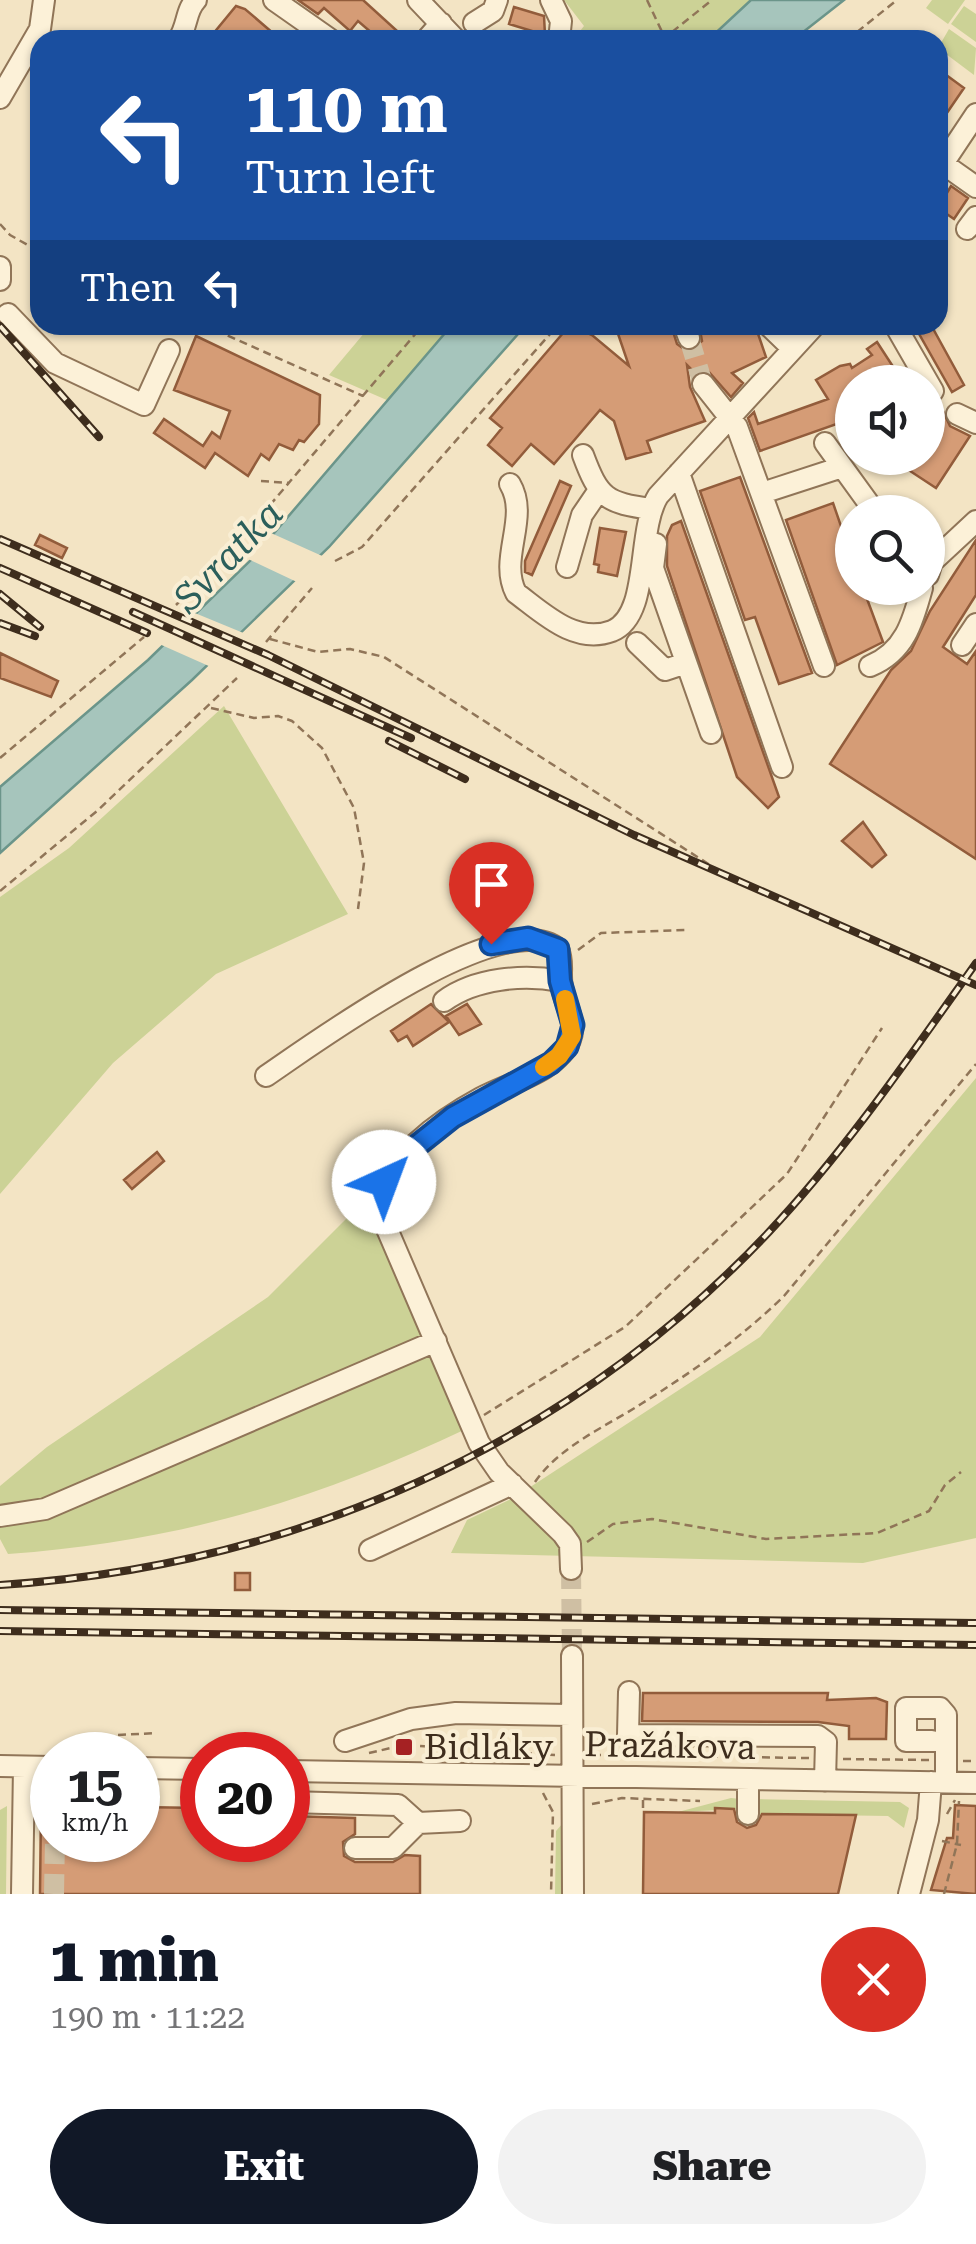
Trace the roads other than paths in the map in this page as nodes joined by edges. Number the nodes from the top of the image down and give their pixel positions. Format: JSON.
{"nodes":[{"id":1,"x":44,"y":0,"type":"edge"},
{"id":2,"x":196,"y":0,"type":"edge"},
{"id":3,"x":274,"y":0,"type":"edge"},
{"id":4,"x":418,"y":0,"type":"edge"},
{"id":5,"x":496,"y":0,"type":"edge"},
{"id":6,"x":551,"y":0,"type":"edge"},
{"id":7,"x":441,"y":23,"type":"junction"},
{"id":8,"x":474,"y":24,"type":"dead end"},
{"id":9,"x":39,"y":30,"type":"edge"},
{"id":10,"x":186,"y":30,"type":"edge"},
{"id":11,"x":317,"y":30,"type":"edge"},
{"id":12,"x":435,"y":30,"type":"edge"},
{"id":13,"x":447,"y":30,"type":"edge"},
{"id":14,"x":560,"y":30,"type":"edge"},
{"id":15,"x":30,"y":46,"type":"edge"},
{"id":16,"x":0,"y":98,"type":"edge"},
{"id":17,"x":976,"y":114,"type":"edge"},
{"id":18,"x":948,"y":155,"type":"edge"},
{"id":19,"x":948,"y":171,"type":"edge"},
{"id":20,"x":976,"y":187,"type":"edge"},
{"id":21,"x":0,"y":267,"type":"edge"},
{"id":22,"x":0,"y":280,"type":"edge"},
{"id":23,"x":3,"y":314,"type":"edge"},
{"id":24,"x":778,"y":335,"type":"edge"},
{"id":25,"x":806,"y":335,"type":"edge"},
{"id":26,"x":900,"y":335,"type":"edge"},
{"id":27,"x":793,"y":349,"type":"junction"},
{"id":28,"x":169,"y":350,"type":"dead end"},
{"id":29,"x":918,"y":365,"type":"edge"},
{"id":30,"x":703,"y":384,"type":"tunnel mouth"},
{"id":31,"x":731,"y":416,"type":"junction"},
{"id":32,"x":825,"y":443,"type":"dead end"},
{"id":33,"x":583,"y":454,"type":"dead end"},
{"id":34,"x":835,"y":461,"type":"edge"},
{"id":35,"x":835,"y":469,"type":"edge"},
{"id":36,"x":679,"y":473,"type":"junction"},
{"id":37,"x":845,"y":475,"type":"edge"},
{"id":38,"x":510,"y":484,"type":"dead end"},
{"id":39,"x":599,"y":490,"type":"junction"},
{"id":40,"x":762,"y":493,"type":"junction"},
{"id":41,"x":861,"y":495,"type":"edge"},
{"id":42,"x":654,"y":504,"type":"junction"},
{"id":43,"x":976,"y":521,"type":"edge"},
{"id":44,"x":945,"y":550,"type":"edge"},
{"id":45,"x":567,"y":567,"type":"dead end"},
{"id":46,"x":918,"y":605,"type":"edge"},
{"id":47,"x":976,"y":624,"type":"edge"},
{"id":48,"x":637,"y":643,"type":"dead end"},
{"id":49,"x":962,"y":645,"type":"dead end"},
{"id":50,"x":686,"y":663,"type":"junction"},
{"id":51,"x":824,"y":666,"type":"dead end"},
{"id":52,"x":870,"y":666,"type":"dead end"},
{"id":53,"x":711,"y":734,"type":"dead end"},
{"id":54,"x":782,"y":767,"type":"dead end"},
{"id":55,"x":561,"y":973,"type":"junction"},
{"id":56,"x":444,"y":1001,"type":"dead end"},
{"id":57,"x":266,"y":1076,"type":"dead end"},
{"id":58,"x":436,"y":1341,"type":"junction"},
{"id":59,"x":520,"y":1490,"type":"junction"},
{"id":60,"x":0,"y":1516,"type":"edge"},
{"id":61,"x":370,"y":1550,"type":"dead end"},
{"id":62,"x":571,"y":1563,"type":"tunnel mouth"},
{"id":63,"x":572,"y":1656,"type":"tunnel mouth"},
{"id":64,"x":629,"y":1692,"type":"dead end"},
{"id":65,"x":571,"y":1715,"type":"junction"},
{"id":66,"x":932,"y":1741,"type":"dead end"},
{"id":67,"x":350,"y":1747,"type":"road end"},
{"id":68,"x":0,"y":1766,"type":"edge"},
{"id":69,"x":24,"y":1767,"type":"junction"},
{"id":70,"x":30,"y":1767,"type":"edge"},
{"id":71,"x":310,"y":1771,"type":"edge"},
{"id":72,"x":941,"y":1775,"type":"junction"},
{"id":73,"x":574,"y":1777,"type":"junction"},
{"id":74,"x":748,"y":1780,"type":"junction"},
{"id":75,"x":825,"y":1781,"type":"junction"},
{"id":76,"x":976,"y":1782,"type":"edge"},
{"id":77,"x":310,"y":1803,"type":"edge"},
{"id":78,"x":748,"y":1814,"type":"dead end"},
{"id":79,"x":460,"y":1820,"type":"dead end"},
{"id":80,"x":418,"y":1822,"type":"junction"},
{"id":81,"x":355,"y":1843,"type":"dead end"},
{"id":82,"x":22,"y":1894,"type":"edge"},
{"id":83,"x":574,"y":1894,"type":"edge"},
{"id":84,"x":910,"y":1894,"type":"edge"}],
"edges":[{"from":1,"to":9,"type":"street"},
{"from":2,"to":10,"type":"street"},
{"from":3,"to":11,"type":"street"},
{"from":4,"to":7,"type":"street"},
{"from":5,"to":8,"type":"street"},
{"from":6,"to":14,"type":"street"},
{"from":7,"to":12,"type":"street"},
{"from":7,"to":13,"type":"street"},
{"from":15,"to":16,"type":"street"},
{"from":17,"to":18,"type":"street"},
{"from":19,"to":20,"type":"street"},
{"from":21,"to":22,"type":"street"},
{"from":23,"to":28,"type":"street"},
{"from":24,"to":27,"type":"street"},
{"from":25,"to":27,"type":"street"},
{"from":26,"to":29,"type":"street"},
{"from":27,"to":31,"type":"street"},
{"from":30,"to":31,"type":"street"},
{"from":31,"to":36,"type":"street"},
{"from":31,"to":40,"type":"street"},
{"from":32,"to":34,"type":"street"},
{"from":33,"to":39,"type":"street"},
{"from":35,"to":40,"type":"street"},
{"from":36,"to":42,"type":"street"},
{"from":36,"to":54,"type":"street"},
{"from":37,"to":41,"type":"street"},
{"from":38,"to":42,"type":"street"},
{"from":39,"to":42,"type":"street"},
{"from":39,"to":45,"type":"street"},
{"from":40,"to":51,"type":"street"},
{"from":42,"to":50,"type":"street"},
{"from":43,"to":44,"type":"street"},
{"from":46,"to":52,"type":"street"},
{"from":47,"to":49,"type":"street"},
{"from":48,"to":50,"type":"street"},
{"from":50,"to":53,"type":"street"},
{"from":55,"to":56,"type":"street"},
{"from":55,"to":57,"type":"street"},
{"from":55,"to":58,"type":"street"},
{"from":58,"to":59,"type":"street"},
{"from":58,"to":60,"type":"street"},
{"from":59,"to":61,"type":"street"},
{"from":59,"to":62,"type":"street"},
{"from":63,"to":65,"type":"street"},
{"from":64,"to":75,"type":"street"},
{"from":65,"to":67,"type":"street"},
{"from":65,"to":73,"type":"street"},
{"from":66,"to":72,"type":"street"},
{"from":68,"to":69,"type":"street"},
{"from":69,"to":70,"type":"street"},
{"from":69,"to":82,"type":"street"},
{"from":71,"to":73,"type":"street","name":"Pražákova"},
{"from":72,"to":75,"type":"street","name":"Pražákova"},
{"from":72,"to":76,"type":"street","name":"Pražákova"},
{"from":72,"to":84,"type":"street"},
{"from":73,"to":74,"type":"street","name":"Pražákova"},
{"from":73,"to":83,"type":"street"},
{"from":74,"to":75,"type":"street","name":"Pražákova"},
{"from":74,"to":78,"type":"street"},
{"from":77,"to":80,"type":"street"},
{"from":79,"to":80,"type":"street"},
{"from":80,"to":81,"type":"street"}]}
